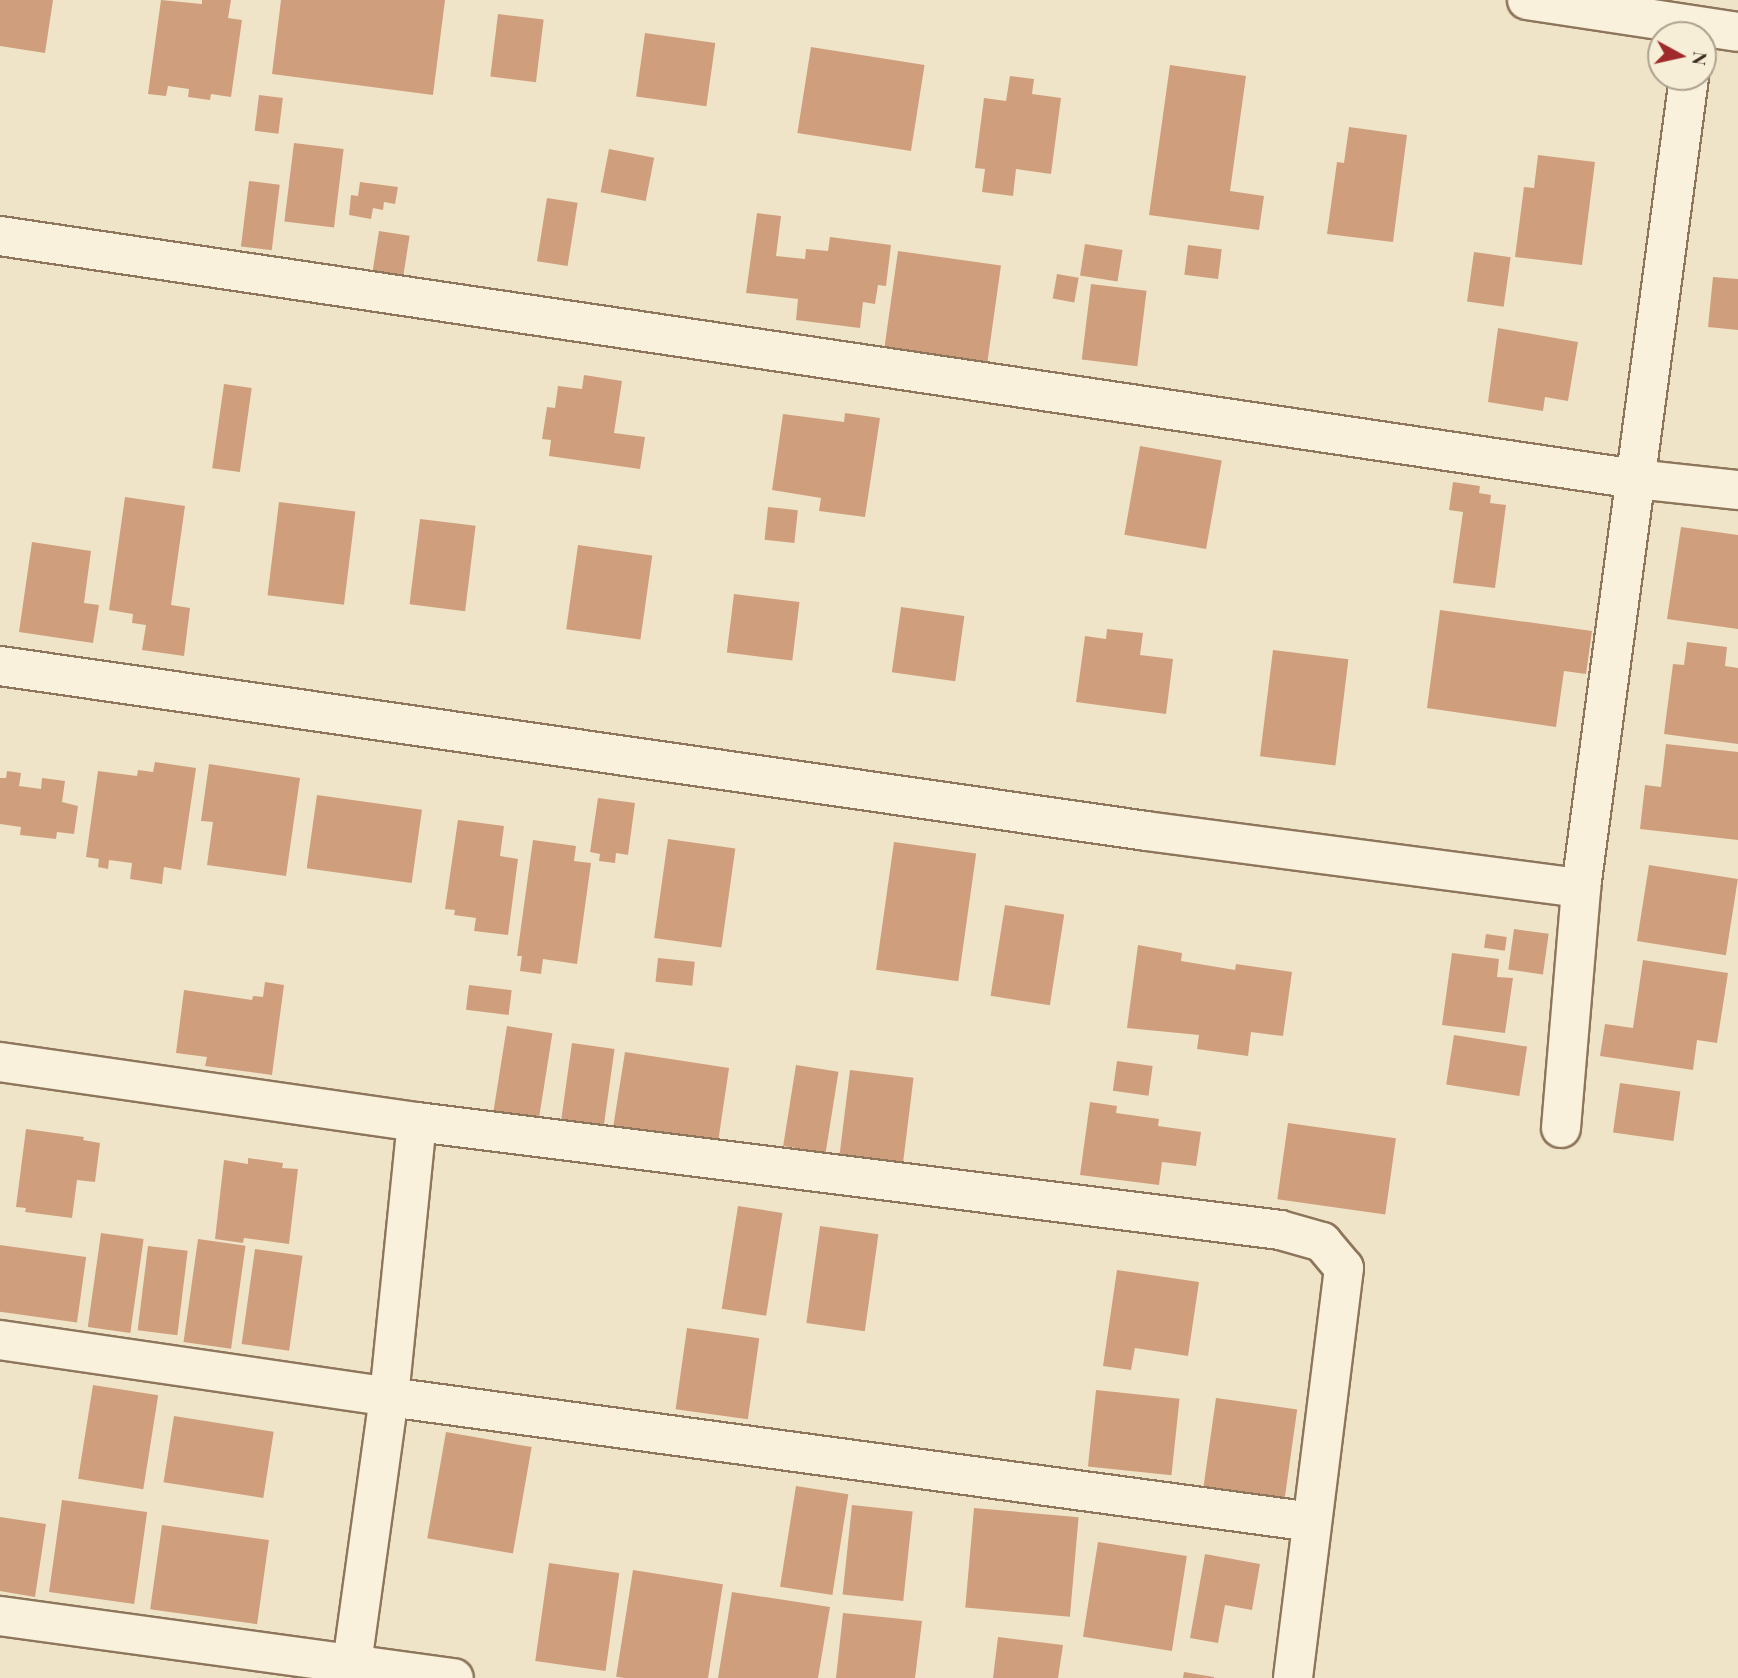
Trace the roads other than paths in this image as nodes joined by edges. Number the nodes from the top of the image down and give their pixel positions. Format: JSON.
{"nodes":[{"id":1,"x":1527,"y":0,"type":"edge"},
{"id":2,"x":1697,"y":20,"type":"edge"},
{"id":3,"x":1738,"y":32,"type":"edge"},
{"id":4,"x":1687,"y":91,"type":"edge"},
{"id":5,"x":0,"y":236,"type":"edge"},
{"id":6,"x":1635,"y":479,"type":"junction"},
{"id":7,"x":1738,"y":491,"type":"edge"},
{"id":8,"x":0,"y":666,"type":"edge"},
{"id":9,"x":1581,"y":888,"type":"junction"},
{"id":10,"x":0,"y":1062,"type":"edge"},
{"id":11,"x":417,"y":1122,"type":"junction"},
{"id":12,"x":1560,"y":1128,"type":"dead end"},
{"id":13,"x":0,"y":1340,"type":"edge"},
{"id":14,"x":389,"y":1397,"type":"junction"},
{"id":15,"x":1312,"y":1522,"type":"junction"},
{"id":16,"x":0,"y":1616,"type":"edge"},
{"id":17,"x":351,"y":1671,"type":"edge"},
{"id":18,"x":454,"y":1678,"type":"edge"},
{"id":19,"x":1293,"y":1678,"type":"edge"}],
"edges":[{"from":1,"to":2,"type":"street"},
{"from":2,"to":3,"type":"street"},
{"from":4,"to":6,"type":"street"},
{"from":5,"to":6,"type":"street"},
{"from":6,"to":7,"type":"street"},
{"from":6,"to":9,"type":"street"},
{"from":8,"to":9,"type":"street"},
{"from":9,"to":12,"type":"street"},
{"from":10,"to":11,"type":"street"},
{"from":11,"to":14,"type":"street"},
{"from":11,"to":15,"type":"street"},
{"from":13,"to":14,"type":"street"},
{"from":14,"to":15,"type":"street"},
{"from":14,"to":17,"type":"street"},
{"from":15,"to":19,"type":"street"},
{"from":16,"to":17,"type":"street"},
{"from":17,"to":18,"type":"street"}]}
